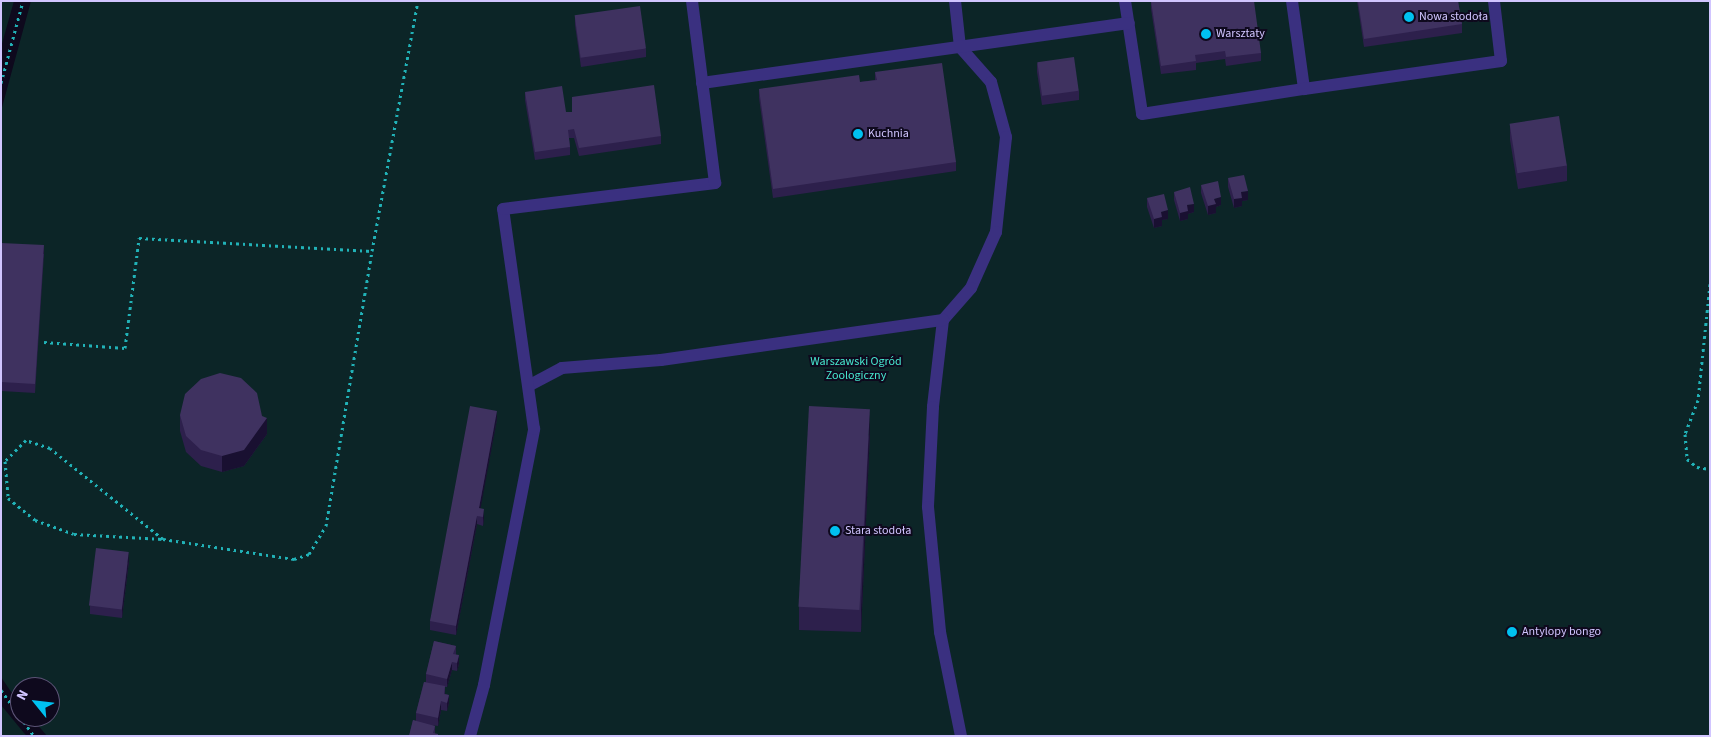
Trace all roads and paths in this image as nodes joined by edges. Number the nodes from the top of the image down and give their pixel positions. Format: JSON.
{"nodes":[{"id":1,"x":23,"y":1,"type":"edge"},
{"id":2,"x":418,"y":1,"type":"edge"},
{"id":3,"x":692,"y":1,"type":"edge"},
{"id":4,"x":955,"y":1,"type":"edge"},
{"id":5,"x":1126,"y":1,"type":"edge"},
{"id":6,"x":1292,"y":1,"type":"edge"},
{"id":7,"x":1494,"y":1,"type":"edge"},
{"id":8,"x":1129,"y":23,"type":"junction"},
{"id":9,"x":960,"y":47,"type":"junction"},
{"id":10,"x":1,"y":83,"type":"edge"},
{"id":11,"x":702,"y":83,"type":"junction"},
{"id":12,"x":1304,"y":89,"type":"junction"},
{"id":13,"x":372,"y":251,"type":"junction"},
{"id":14,"x":1710,"y":284,"type":"edge"},
{"id":15,"x":943,"y":320,"type":"junction"},
{"id":16,"x":44,"y":342,"type":"dead end"},
{"id":17,"x":530,"y":385,"type":"junction"},
{"id":18,"x":1710,"y":469,"type":"edge"},
{"id":19,"x":163,"y":539,"type":"junction"},
{"id":20,"x":1,"y":690,"type":"edge"},
{"id":21,"x":34,"y":736,"type":"edge"},
{"id":22,"x":470,"y":736,"type":"edge"},
{"id":23,"x":961,"y":736,"type":"edge"}],
"edges":[{"from":1,"to":10,"type":"path"},
{"from":2,"to":13,"type":"path"},
{"from":3,"to":11,"type":"lane"},
{"from":4,"to":9,"type":"lane"},
{"from":5,"to":8,"type":"lane"},
{"from":6,"to":12,"type":"lane"},
{"from":7,"to":12,"type":"lane"},
{"from":8,"to":9,"type":"lane"},
{"from":8,"to":12,"type":"lane"},
{"from":9,"to":11,"type":"lane"},
{"from":9,"to":15,"type":"lane"},
{"from":11,"to":17,"type":"lane"},
{"from":13,"to":16,"type":"path"},
{"from":13,"to":19,"type":"path"},
{"from":14,"to":18,"type":"path"},
{"from":15,"to":17,"type":"lane"},
{"from":15,"to":23,"type":"lane"},
{"from":17,"to":22,"type":"lane"},
{"from":19,"to":19,"type":"path"},
{"from":20,"to":21,"type":"path"}]}
